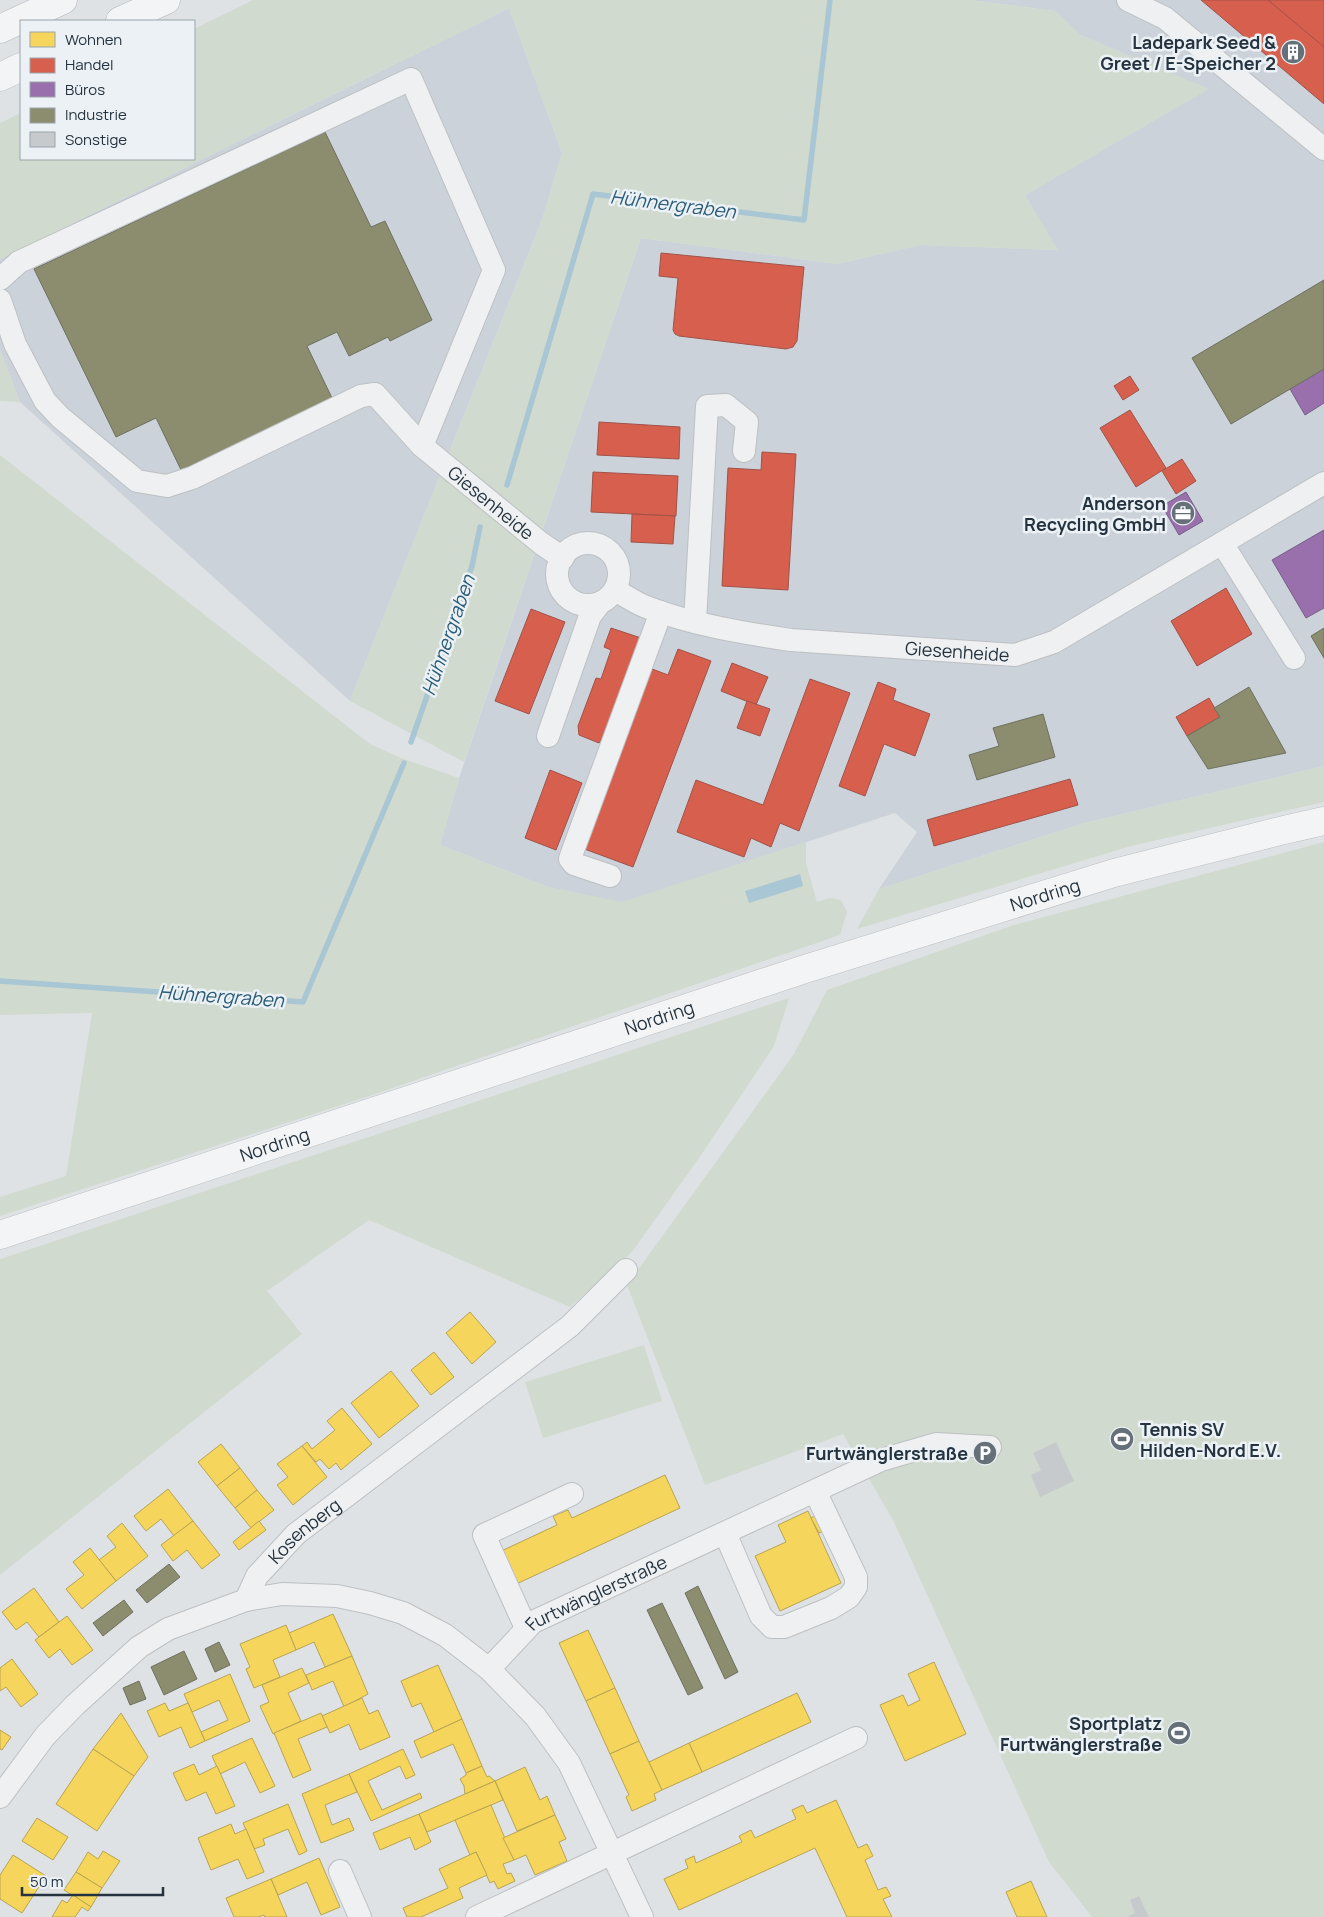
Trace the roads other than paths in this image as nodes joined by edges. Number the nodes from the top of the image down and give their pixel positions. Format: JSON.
{"nodes":[{"id":1,"x":63,"y":0,"type":"edge"},
{"id":2,"x":166,"y":0,"type":"edge"},
{"id":3,"x":1128,"y":0,"type":"edge"},
{"id":4,"x":122,"y":20,"type":"edge"},
{"id":5,"x":0,"y":29,"type":"edge"},
{"id":6,"x":20,"y":67,"type":"edge"},
{"id":7,"x":0,"y":77,"type":"edge"},
{"id":8,"x":1324,"y":149,"type":"edge"},
{"id":9,"x":0,"y":278,"type":"edge"},
{"id":10,"x":0,"y":300,"type":"edge"},
{"id":11,"x":422,"y":446,"type":"junction"},
{"id":12,"x":744,"y":451,"type":"dead end"},
{"id":13,"x":1324,"y":483,"type":"edge"},
{"id":14,"x":1222,"y":543,"type":"junction"},
{"id":15,"x":563,"y":558,"type":"junction"},
{"id":16,"x":607,"y":597,"type":"junction"},
{"id":17,"x":661,"y":612,"type":"junction"},
{"id":18,"x":695,"y":622,"type":"junction"},
{"id":19,"x":1294,"y":658,"type":"dead end"},
{"id":20,"x":548,"y":736,"type":"dead end"},
{"id":21,"x":1324,"y":822,"type":"edge"},
{"id":22,"x":610,"y":876,"type":"dead end"},
{"id":23,"x":0,"y":1235,"type":"edge"},
{"id":24,"x":626,"y":1270,"type":"dead end"},
{"id":25,"x":990,"y":1447,"type":"dead end"},
{"id":26,"x":815,"y":1491,"type":"junction"},
{"id":27,"x":572,"y":1494,"type":"dead end"},
{"id":28,"x":725,"y":1533,"type":"junction"},
{"id":29,"x":246,"y":1600,"type":"junction"},
{"id":30,"x":526,"y":1628,"type":"junction"},
{"id":31,"x":489,"y":1669,"type":"junction"},
{"id":32,"x":856,"y":1738,"type":"dead end"},
{"id":33,"x":0,"y":1797,"type":"edge"},
{"id":34,"x":612,"y":1854,"type":"junction"},
{"id":35,"x":340,"y":1871,"type":"dead end"},
{"id":36,"x":360,"y":1917,"type":"edge"},
{"id":37,"x":477,"y":1917,"type":"edge"},
{"id":38,"x":642,"y":1917,"type":"edge"}],
"edges":[{"from":1,"to":5,"type":"main road"},
{"from":2,"to":4,"type":"main road"},
{"from":3,"to":8,"type":"street"},
{"from":6,"to":7,"type":"main road"},
{"from":9,"to":11,"type":"street"},
{"from":10,"to":11,"type":"street","name":"Giesenheide"},
{"from":11,"to":15,"type":"street","name":"Giesenheide"},
{"from":12,"to":18,"type":"street"},
{"from":13,"to":14,"type":"street","name":"Giesenheide"},
{"from":14,"to":18,"type":"street","name":"Giesenheide"},
{"from":14,"to":19,"type":"street"},
{"from":15,"to":16,"type":"street"},
{"from":15,"to":16,"type":"street"},
{"from":16,"to":17,"type":"street","name":"Giesenheide"},
{"from":16,"to":20,"type":"street"},
{"from":17,"to":18,"type":"street","name":"Giesenheide"},
{"from":17,"to":22,"type":"street"},
{"from":21,"to":23,"type":"main road","name":"Nordring"},
{"from":24,"to":29,"type":"street","name":"Kosenberg"},
{"from":25,"to":26,"type":"street","name":"Furtwänglerstraße"},
{"from":26,"to":28,"type":"street","name":"Furtwänglerstraße"},
{"from":26,"to":28,"type":"street"},
{"from":27,"to":30,"type":"street"},
{"from":28,"to":30,"type":"street","name":"Furtwänglerstraße"},
{"from":29,"to":31,"type":"street"},
{"from":29,"to":33,"type":"street"},
{"from":30,"to":31,"type":"street","name":"Furtwänglerstraße"},
{"from":31,"to":34,"type":"street"},
{"from":32,"to":34,"type":"street"},
{"from":34,"to":37,"type":"street"},
{"from":34,"to":38,"type":"street"},
{"from":35,"to":36,"type":"street"}]}
